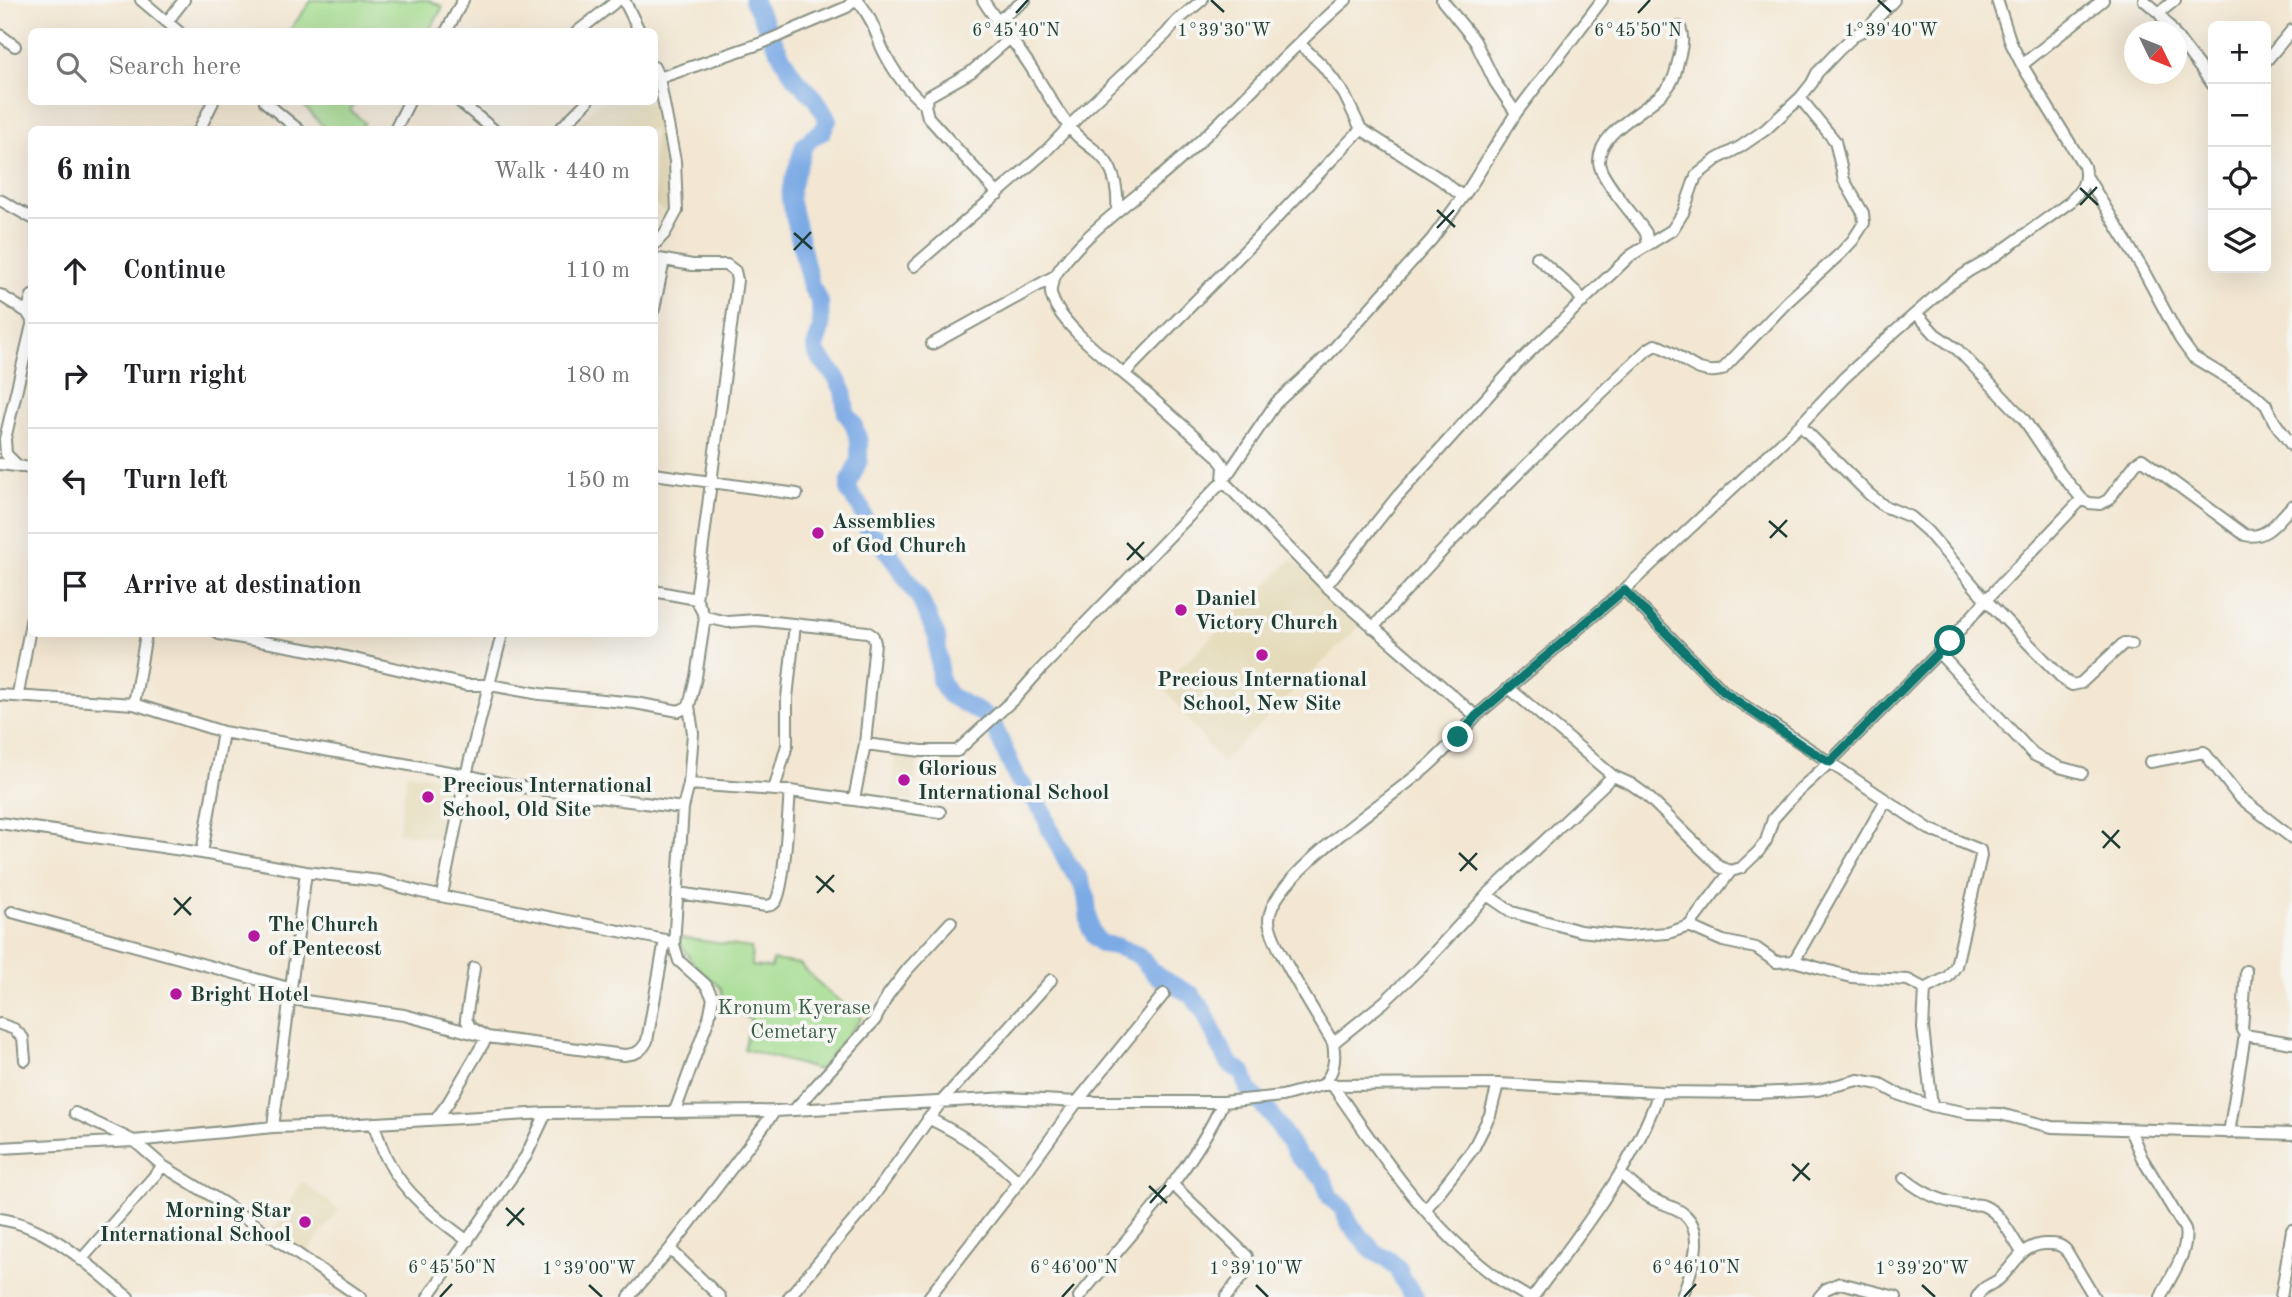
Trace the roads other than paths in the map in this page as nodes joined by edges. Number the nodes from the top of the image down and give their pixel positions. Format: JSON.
{"nodes":[{"id":1,"x":141,"y":0,"type":"edge"},
{"id":2,"x":184,"y":0,"type":"edge"},
{"id":3,"x":463,"y":0,"type":"edge"},
{"id":4,"x":618,"y":0,"type":"edge"},
{"id":5,"x":624,"y":0,"type":"edge"},
{"id":6,"x":856,"y":0,"type":"edge"},
{"id":7,"x":983,"y":0,"type":"edge"},
{"id":8,"x":1024,"y":0,"type":"edge"},
{"id":9,"x":1202,"y":0,"type":"edge"},
{"id":10,"x":1346,"y":0,"type":"edge"},
{"id":11,"x":1441,"y":0,"type":"edge"},
{"id":12,"x":1602,"y":0,"type":"edge"},
{"id":13,"x":1894,"y":0,"type":"edge"},
{"id":14,"x":1997,"y":0,"type":"edge"},
{"id":15,"x":2103,"y":0,"type":"edge"},
{"id":16,"x":2144,"y":0,"type":"edge"},
{"id":17,"x":2175,"y":0,"type":"edge"},
{"id":18,"x":2160,"y":13,"type":"junction"},
{"id":19,"x":2165,"y":21,"type":"edge"},
{"id":20,"x":167,"y":22,"type":"junction"},
{"id":21,"x":996,"y":22,"type":"junction"},
{"id":22,"x":1680,"y":27,"type":"dead end"},
{"id":23,"x":174,"y":28,"type":"edge"},
{"id":24,"x":448,"y":28,"type":"edge"},
{"id":25,"x":582,"y":28,"type":"edge"},
{"id":26,"x":638,"y":28,"type":"edge"},
{"id":27,"x":2292,"y":30,"type":"edge"},
{"id":28,"x":0,"y":35,"type":"edge"},
{"id":29,"x":1009,"y":39,"type":"junction"},
{"id":30,"x":1299,"y":43,"type":"junction"},
{"id":31,"x":15,"y":46,"type":"dead end"},
{"id":32,"x":2187,"y":51,"type":"edge"},
{"id":33,"x":2271,"y":55,"type":"edge"},
{"id":34,"x":2022,"y":65,"type":"junction"},
{"id":35,"x":658,"y":72,"type":"edge"},
{"id":36,"x":658,"y":77,"type":"edge"},
{"id":37,"x":2212,"y":84,"type":"edge"},
{"id":38,"x":1800,"y":98,"type":"junction"},
{"id":39,"x":211,"y":105,"type":"edge"},
{"id":40,"x":269,"y":105,"type":"edge"},
{"id":41,"x":408,"y":105,"type":"edge"},
{"id":42,"x":464,"y":105,"type":"edge"},
{"id":43,"x":584,"y":105,"type":"edge"},
{"id":44,"x":925,"y":105,"type":"junction"},
{"id":45,"x":1516,"y":113,"type":"junction"},
{"id":46,"x":200,"y":126,"type":"edge"},
{"id":47,"x":294,"y":126,"type":"edge"},
{"id":48,"x":397,"y":126,"type":"edge"},
{"id":49,"x":489,"y":126,"type":"edge"},
{"id":50,"x":563,"y":126,"type":"edge"},
{"id":51,"x":1070,"y":128,"type":"junction"},
{"id":52,"x":1361,"y":129,"type":"junction"},
{"id":53,"x":2087,"y":177,"type":"junction"},
{"id":54,"x":998,"y":194,"type":"junction"},
{"id":55,"x":1462,"y":196,"type":"junction"},
{"id":56,"x":0,"y":200,"type":"edge"},
{"id":57,"x":1118,"y":210,"type":"junction"},
{"id":58,"x":28,"y":216,"type":"edge"},
{"id":59,"x":658,"y":241,"type":"edge"},
{"id":60,"x":1648,"y":245,"type":"junction"},
{"id":61,"x":1538,"y":257,"type":"dead end"},
{"id":62,"x":659,"y":259,"type":"edge"},
{"id":63,"x":914,"y":266,"type":"dead end"},
{"id":64,"x":1055,"y":276,"type":"junction"},
{"id":65,"x":0,"y":295,"type":"edge"},
{"id":66,"x":1583,"y":302,"type":"junction"},
{"id":67,"x":1916,"y":313,"type":"junction"},
{"id":68,"x":28,"y":315,"type":"edge"},
{"id":69,"x":28,"y":342,"type":"edge"},
{"id":70,"x":932,"y":344,"type":"dead end"},
{"id":71,"x":1124,"y":374,"type":"junction"},
{"id":72,"x":1800,"y":425,"type":"junction"},
{"id":73,"x":2292,"y":446,"type":"edge"},
{"id":74,"x":0,"y":464,"type":"edge"},
{"id":75,"x":19,"y":467,"type":"junction"},
{"id":76,"x":28,"y":468,"type":"edge"},
{"id":77,"x":658,"y":475,"type":"edge"},
{"id":78,"x":1223,"y":481,"type":"junction"},
{"id":79,"x":710,"y":483,"type":"junction"},
{"id":80,"x":797,"y":494,"type":"dead end"},
{"id":81,"x":2082,"y":499,"type":"junction"},
{"id":82,"x":2292,"y":506,"type":"edge"},
{"id":83,"x":1326,"y":586,"type":"junction"},
{"id":84,"x":1624,"y":590,"type":"junction"},
{"id":85,"x":658,"y":592,"type":"edge"},
{"id":86,"x":696,"y":599,"type":"junction"},
{"id":87,"x":1986,"y":600,"type":"junction"},
{"id":88,"x":705,"y":617,"type":"junction"},
{"id":89,"x":795,"y":624,"type":"junction"},
{"id":90,"x":1373,"y":628,"type":"junction"},
{"id":91,"x":28,"y":637,"type":"edge"},
{"id":92,"x":145,"y":637,"type":"edge"},
{"id":93,"x":236,"y":637,"type":"edge"},
{"id":94,"x":501,"y":637,"type":"edge"},
{"id":95,"x":2132,"y":644,"type":"dead end"},
{"id":96,"x":1938,"y":652,"type":"junction"},
{"id":97,"x":490,"y":685,"type":"junction"},
{"id":98,"x":1509,"y":688,"type":"junction"},
{"id":99,"x":18,"y":694,"type":"junction"},
{"id":100,"x":0,"y":695,"type":"edge"},
{"id":101,"x":134,"y":704,"type":"junction"},
{"id":102,"x":689,"y":706,"type":"junction"},
{"id":103,"x":1476,"y":716,"type":"junction"},
{"id":104,"x":223,"y":732,"type":"junction"},
{"id":105,"x":866,"y":744,"type":"junction"},
{"id":106,"x":1830,"y":762,"type":"junction"},
{"id":107,"x":2150,"y":762,"type":"dead end"},
{"id":108,"x":2082,"y":773,"type":"dead end"},
{"id":109,"x":466,"y":775,"type":"junction"},
{"id":110,"x":1613,"y":776,"type":"junction"},
{"id":111,"x":689,"y":784,"type":"junction"},
{"id":112,"x":774,"y":790,"type":"junction"},
{"id":113,"x":790,"y":790,"type":"junction"},
{"id":114,"x":853,"y":799,"type":"junction"},
{"id":115,"x":1886,"y":800,"type":"junction"},
{"id":116,"x":683,"y":808,"type":"junction"},
{"id":117,"x":940,"y":812,"type":"dead end"},
{"id":118,"x":0,"y":823,"type":"edge"},
{"id":119,"x":2292,"y":838,"type":"edge"},
{"id":120,"x":202,"y":853,"type":"junction"},
{"id":121,"x":1731,"y":871,"type":"junction"},
{"id":122,"x":306,"y":872,"type":"junction"},
{"id":123,"x":678,"y":893,"type":"junction"},
{"id":124,"x":442,"y":895,"type":"junction"},
{"id":125,"x":1487,"y":895,"type":"junction"},
{"id":126,"x":12,"y":912,"type":"dead end"},
{"id":127,"x":951,"y":922,"type":"dead end"},
{"id":128,"x":1689,"y":926,"type":"junction"},
{"id":129,"x":669,"y":943,"type":"junction"},
{"id":130,"x":1794,"y":961,"type":"junction"},
{"id":131,"x":474,"y":968,"type":"dead end"},
{"id":132,"x":2246,"y":971,"type":"dead end"},
{"id":133,"x":1051,"y":980,"type":"dead end"},
{"id":134,"x":1926,"y":989,"type":"junction"},
{"id":135,"x":291,"y":994,"type":"junction"},
{"id":136,"x":1164,"y":994,"type":"dead end"},
{"id":137,"x":0,"y":1024,"type":"edge"},
{"id":138,"x":2245,"y":1035,"type":"junction"},
{"id":139,"x":487,"y":1037,"type":"junction"},
{"id":140,"x":1333,"y":1043,"type":"junction"},
{"id":141,"x":2292,"y":1043,"type":"edge"},
{"id":142,"x":26,"y":1060,"type":"dead end"},
{"id":143,"x":1498,"y":1084,"type":"junction"},
{"id":144,"x":1328,"y":1086,"type":"junction"},
{"id":145,"x":1659,"y":1092,"type":"junction"},
{"id":146,"x":941,"y":1102,"type":"junction"},
{"id":147,"x":1077,"y":1102,"type":"junction"},
{"id":148,"x":1223,"y":1102,"type":"junction"},
{"id":149,"x":1932,"y":1106,"type":"junction"},
{"id":150,"x":794,"y":1108,"type":"junction"},
{"id":151,"x":675,"y":1111,"type":"junction"},
{"id":152,"x":775,"y":1111,"type":"junction"},
{"id":153,"x":75,"y":1113,"type":"dead end"},
{"id":154,"x":546,"y":1113,"type":"junction"},
{"id":155,"x":928,"y":1118,"type":"junction"},
{"id":156,"x":436,"y":1119,"type":"junction"},
{"id":157,"x":373,"y":1123,"type":"junction"},
{"id":158,"x":272,"y":1127,"type":"junction"},
{"id":159,"x":2130,"y":1130,"type":"junction"},
{"id":160,"x":2229,"y":1133,"type":"junction"},
{"id":161,"x":2292,"y":1134,"type":"edge"},
{"id":162,"x":134,"y":1141,"type":"junction"},
{"id":163,"x":0,"y":1147,"type":"edge"},
{"id":164,"x":163,"y":1166,"type":"junction"},
{"id":165,"x":1620,"y":1172,"type":"junction"},
{"id":166,"x":1904,"y":1178,"type":"dead end"},
{"id":167,"x":1019,"y":1182,"type":"junction"},
{"id":168,"x":1172,"y":1184,"type":"junction"},
{"id":169,"x":1426,"y":1209,"type":"junction"},
{"id":170,"x":0,"y":1219,"type":"edge"},
{"id":171,"x":2292,"y":1230,"type":"edge"},
{"id":172,"x":468,"y":1241,"type":"junction"},
{"id":173,"x":670,"y":1250,"type":"junction"},
{"id":174,"x":2022,"y":1252,"type":"junction"},
{"id":175,"x":81,"y":1260,"type":"junction"},
{"id":176,"x":128,"y":1297,"type":"edge"},
{"id":177,"x":360,"y":1297,"type":"edge"},
{"id":178,"x":428,"y":1297,"type":"edge"},
{"id":179,"x":629,"y":1297,"type":"edge"},
{"id":180,"x":720,"y":1297,"type":"edge"},
{"id":181,"x":789,"y":1297,"type":"edge"},
{"id":182,"x":929,"y":1297,"type":"edge"},
{"id":183,"x":1079,"y":1297,"type":"edge"},
{"id":184,"x":1226,"y":1297,"type":"edge"},
{"id":185,"x":1531,"y":1297,"type":"edge"},
{"id":186,"x":1682,"y":1297,"type":"edge"},
{"id":187,"x":1819,"y":1297,"type":"edge"},
{"id":188,"x":1896,"y":1297,"type":"edge"},
{"id":189,"x":1977,"y":1297,"type":"edge"},
{"id":190,"x":2094,"y":1297,"type":"edge"},
{"id":191,"x":2161,"y":1297,"type":"edge"},
{"id":192,"x":2281,"y":1297,"type":"edge"}],
"edges":[{"from":1,"to":20,"type":"street"},
{"from":2,"to":20,"type":"street"},
{"from":3,"to":24,"type":"street"},
{"from":4,"to":25,"type":"street"},
{"from":5,"to":26,"type":"street"},
{"from":6,"to":35,"type":"street"},
{"from":6,"to":44,"type":"street"},
{"from":7,"to":21,"type":"street"},
{"from":8,"to":21,"type":"street"},
{"from":9,"to":51,"type":"street"},
{"from":10,"to":30,"type":"street"},
{"from":11,"to":45,"type":"street"},
{"from":12,"to":45,"type":"street"},
{"from":13,"to":38,"type":"street"},
{"from":14,"to":34,"type":"street"},
{"from":15,"to":34,"type":"street"},
{"from":16,"to":18,"type":"street"},
{"from":17,"to":18,"type":"street"},
{"from":18,"to":19,"type":"street"},
{"from":20,"to":23,"type":"street"},
{"from":21,"to":29,"type":"street"},
{"from":22,"to":60,"type":"street"},
{"from":27,"to":33,"type":"street"},
{"from":28,"to":31,"type":"street"},
{"from":29,"to":44,"type":"street"},
{"from":29,"to":51,"type":"street"},
{"from":30,"to":52,"type":"street"},
{"from":30,"to":57,"type":"street"},
{"from":32,"to":37,"type":"street"},
{"from":34,"to":53,"type":"street"},
{"from":36,"to":59,"type":"street"},
{"from":38,"to":60,"type":"street"},
{"from":38,"to":90,"type":"street"},
{"from":39,"to":46,"type":"street"},
{"from":40,"to":47,"type":"street"},
{"from":41,"to":48,"type":"street"},
{"from":42,"to":49,"type":"street"},
{"from":43,"to":50,"type":"street"},
{"from":44,"to":54,"type":"street"},
{"from":45,"to":55,"type":"street"},
{"from":51,"to":54,"type":"street"},
{"from":51,"to":57,"type":"street"},
{"from":52,"to":55,"type":"street"},
{"from":52,"to":71,"type":"street"},
{"from":53,"to":67,"type":"street"},
{"from":53,"to":73,"type":"street"},
{"from":54,"to":63,"type":"street"},
{"from":55,"to":78,"type":"street"},
{"from":56,"to":58,"type":"street"},
{"from":57,"to":64,"type":"street"},
{"from":60,"to":66,"type":"street"},
{"from":61,"to":66,"type":"street"},
{"from":62,"to":79,"type":"street"},
{"from":64,"to":70,"type":"street"},
{"from":64,"to":71,"type":"street"},
{"from":65,"to":68,"type":"street"},
{"from":66,"to":83,"type":"street"},
{"from":67,"to":72,"type":"street"},
{"from":67,"to":81,"type":"street"},
{"from":69,"to":75,"type":"street"},
{"from":71,"to":78,"type":"street"},
{"from":72,"to":84,"type":"street"},
{"from":72,"to":87,"type":"street"},
{"from":74,"to":75,"type":"street"},
{"from":75,"to":76,"type":"street"},
{"from":77,"to":79,"type":"street"},
{"from":78,"to":83,"type":"street"},
{"from":78,"to":105,"type":"street"},
{"from":79,"to":80,"type":"street"},
{"from":79,"to":86,"type":"street"},
{"from":81,"to":82,"type":"street"},
{"from":81,"to":87,"type":"street"},
{"from":83,"to":90,"type":"street"},
{"from":84,"to":98,"type":"street"},
{"from":84,"to":106,"type":"street"},
{"from":85,"to":86,"type":"street"},
{"from":86,"to":88,"type":"street"},
{"from":87,"to":95,"type":"street"},
{"from":87,"to":96,"type":"street"},
{"from":88,"to":89,"type":"street"},
{"from":88,"to":102,"type":"street"},
{"from":89,"to":105,"type":"street"},
{"from":89,"to":112,"type":"street"},
{"from":90,"to":103,"type":"street"},
{"from":91,"to":99,"type":"street"},
{"from":92,"to":101,"type":"street"},
{"from":93,"to":97,"type":"street"},
{"from":94,"to":97,"type":"street"},
{"from":96,"to":106,"type":"street"},
{"from":96,"to":108,"type":"street"},
{"from":97,"to":102,"type":"street"},
{"from":97,"to":109,"type":"street"},
{"from":98,"to":103,"type":"street"},
{"from":98,"to":110,"type":"street"},
{"from":99,"to":100,"type":"street"},
{"from":99,"to":101,"type":"street"},
{"from":101,"to":104,"type":"street"},
{"from":102,"to":111,"type":"street"},
{"from":103,"to":140,"type":"street"},
{"from":104,"to":109,"type":"street"},
{"from":104,"to":120,"type":"street"},
{"from":105,"to":114,"type":"street"},
{"from":106,"to":115,"type":"street"},
{"from":106,"to":121,"type":"street"},
{"from":107,"to":119,"type":"street"},
{"from":109,"to":116,"type":"street"},
{"from":109,"to":124,"type":"street"},
{"from":110,"to":121,"type":"street"},
{"from":110,"to":125,"type":"street"},
{"from":111,"to":112,"type":"street"},
{"from":111,"to":116,"type":"street"},
{"from":112,"to":113,"type":"street"},
{"from":113,"to":114,"type":"street"},
{"from":113,"to":123,"type":"street"},
{"from":114,"to":117,"type":"street"},
{"from":115,"to":130,"type":"street"},
{"from":115,"to":134,"type":"street"},
{"from":116,"to":123,"type":"street"},
{"from":118,"to":120,"type":"street"},
{"from":120,"to":122,"type":"street"},
{"from":121,"to":128,"type":"street"},
{"from":122,"to":124,"type":"street"},
{"from":122,"to":135,"type":"street"},
{"from":123,"to":129,"type":"street"},
{"from":124,"to":129,"type":"street"},
{"from":125,"to":128,"type":"street"},
{"from":125,"to":140,"type":"street"},
{"from":126,"to":135,"type":"street"},
{"from":127,"to":150,"type":"street"},
{"from":128,"to":130,"type":"street"},
{"from":129,"to":139,"type":"street"},
{"from":129,"to":151,"type":"street"},
{"from":130,"to":134,"type":"street"},
{"from":131,"to":139,"type":"street"},
{"from":132,"to":138,"type":"street"},
{"from":133,"to":146,"type":"street"},
{"from":134,"to":149,"type":"street"},
{"from":135,"to":139,"type":"street"},
{"from":135,"to":158,"type":"street"},
{"from":136,"to":147,"type":"street"},
{"from":137,"to":142,"type":"street"},
{"from":138,"to":141,"type":"street"},
{"from":138,"to":160,"type":"street"},
{"from":139,"to":156,"type":"street"},
{"from":140,"to":144,"type":"street"},
{"from":143,"to":144,"type":"street"},
{"from":143,"to":145,"type":"street"},
{"from":143,"to":169,"type":"street"},
{"from":144,"to":148,"type":"street"},
{"from":144,"to":169,"type":"street"},
{"from":145,"to":149,"type":"street"},
{"from":145,"to":165,"type":"street"},
{"from":146,"to":147,"type":"street"},
{"from":146,"to":150,"type":"street"},
{"from":146,"to":155,"type":"street"},
{"from":147,"to":148,"type":"street"},
{"from":147,"to":167,"type":"street"},
{"from":148,"to":168,"type":"street"},
{"from":149,"to":159,"type":"street"},
{"from":150,"to":152,"type":"street"},
{"from":151,"to":152,"type":"street"},
{"from":151,"to":154,"type":"street"},
{"from":152,"to":173,"type":"street"},
{"from":153,"to":162,"type":"street"},
{"from":154,"to":156,"type":"street"},
{"from":154,"to":172,"type":"street"},
{"from":155,"to":167,"type":"street"},
{"from":155,"to":181,"type":"street"},
{"from":156,"to":157,"type":"street"},
{"from":157,"to":158,"type":"street"},
{"from":157,"to":172,"type":"street"},
{"from":158,"to":162,"type":"street"},
{"from":159,"to":160,"type":"street"},
{"from":159,"to":191,"type":"street"},
{"from":160,"to":161,"type":"street"},
{"from":162,"to":163,"type":"street"},
{"from":162,"to":164,"type":"street"},
{"from":164,"to":175,"type":"street"},
{"from":164,"to":177,"type":"street"},
{"from":165,"to":185,"type":"street"},
{"from":165,"to":186,"type":"street"},
{"from":166,"to":174,"type":"street"},
{"from":167,"to":182,"type":"street"},
{"from":168,"to":183,"type":"street"},
{"from":168,"to":184,"type":"street"},
{"from":169,"to":185,"type":"street"},
{"from":170,"to":175,"type":"street"},
{"from":171,"to":192,"type":"street"},
{"from":172,"to":178,"type":"street"},
{"from":173,"to":179,"type":"street"},
{"from":173,"to":180,"type":"street"},
{"from":174,"to":189,"type":"street"},
{"from":174,"to":190,"type":"street"},
{"from":175,"to":176,"type":"street"},
{"from":187,"to":188,"type":"street"}]}
